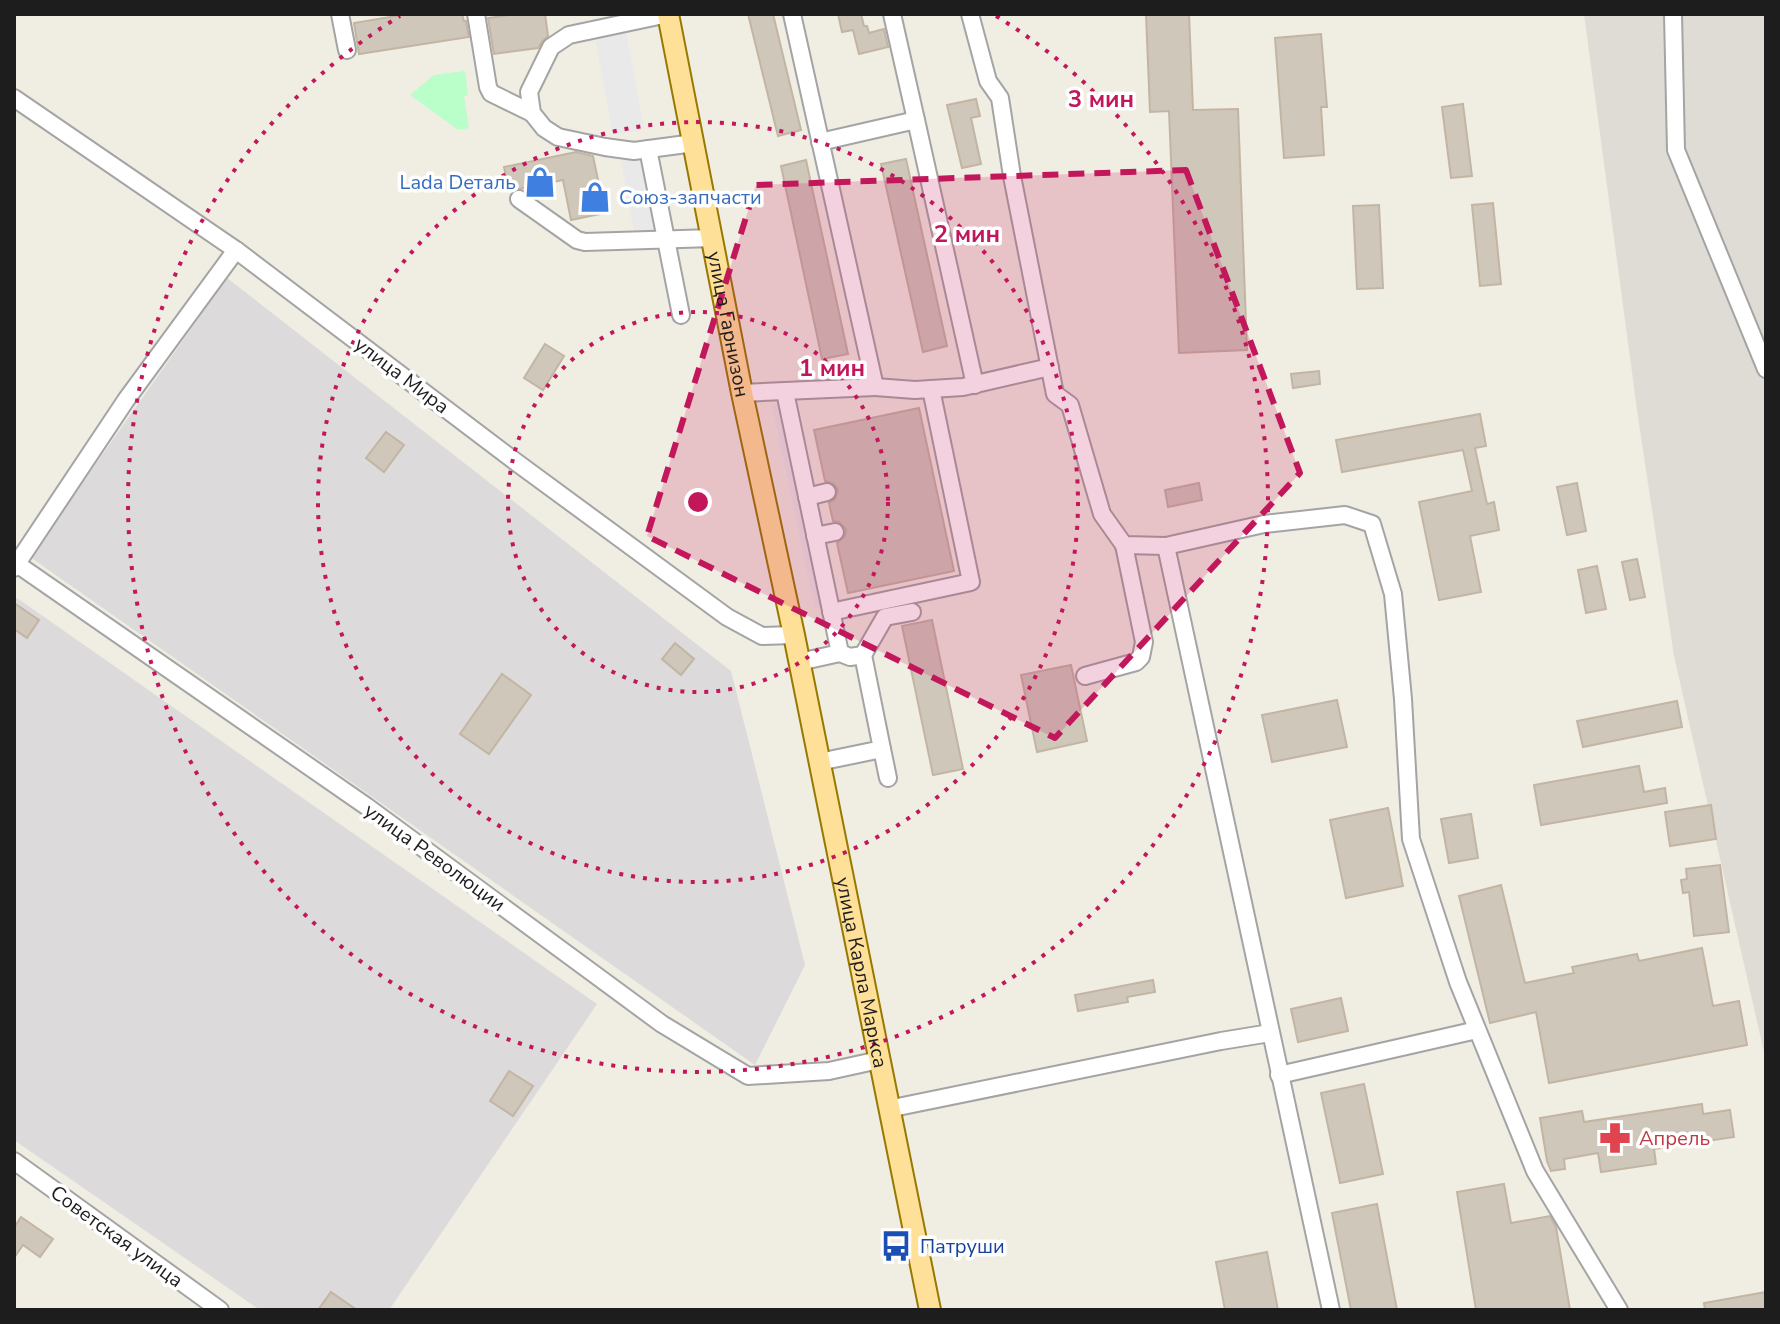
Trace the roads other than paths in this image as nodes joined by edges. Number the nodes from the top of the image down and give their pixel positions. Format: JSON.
{"nodes":[{"id":1,"x":340,"y":14,"type":"edge"},
{"id":2,"x":476,"y":14,"type":"edge"},
{"id":3,"x":668,"y":14,"type":"edge"},
{"id":4,"x":792,"y":14,"type":"edge"},
{"id":5,"x":892,"y":14,"type":"edge"},
{"id":6,"x":970,"y":14,"type":"edge"},
{"id":7,"x":1673,"y":14,"type":"edge"},
{"id":8,"x":347,"y":50,"type":"dead end"},
{"id":9,"x":14,"y":98,"type":"edge"},
{"id":10,"x":532,"y":113,"type":"junction"},
{"id":11,"x":916,"y":120,"type":"junction"},
{"id":12,"x":820,"y":142,"type":"junction"},
{"id":13,"x":694,"y":143,"type":"junction"},
{"id":14,"x":648,"y":149,"type":"junction"},
{"id":15,"x":519,"y":199,"type":"dead end"},
{"id":16,"x":713,"y":238,"type":"junction"},
{"id":17,"x":665,"y":239,"type":"junction"},
{"id":18,"x":236,"y":250,"type":"junction"},
{"id":19,"x":681,"y":315,"type":"dead end"},
{"id":20,"x":1050,"y":367,"type":"junction"},
{"id":21,"x":1766,"y":369,"type":"edge"},
{"id":22,"x":975,"y":385,"type":"junction"},
{"id":23,"x":875,"y":387,"type":"junction"},
{"id":24,"x":931,"y":389,"type":"junction"},
{"id":25,"x":785,"y":392,"type":"junction"},
{"id":26,"x":742,"y":393,"type":"junction"},
{"id":27,"x":827,"y":492,"type":"dead end"},
{"id":28,"x":807,"y":497,"type":"junction"},
{"id":29,"x":835,"y":532,"type":"dead end"},
{"id":30,"x":815,"y":536,"type":"junction"},
{"id":31,"x":1124,"y":545,"type":"junction"},
{"id":32,"x":1166,"y":546,"type":"junction"},
{"id":33,"x":15,"y":565,"type":"edge"},
{"id":34,"x":831,"y":612,"type":"junction"},
{"id":35,"x":912,"y":612,"type":"dead end"},
{"id":36,"x":794,"y":635,"type":"junction"},
{"id":37,"x":840,"y":653,"type":"junction"},
{"id":38,"x":863,"y":655,"type":"junction"},
{"id":39,"x":799,"y":662,"type":"junction"},
{"id":40,"x":1085,"y":676,"type":"dead end"},
{"id":41,"x":882,"y":749,"type":"junction"},
{"id":42,"x":819,"y":762,"type":"junction"},
{"id":43,"x":888,"y":778,"type":"dead end"},
{"id":44,"x":1477,"y":1030,"type":"junction"},
{"id":45,"x":1270,"y":1033,"type":"junction"},
{"id":46,"x":879,"y":1060,"type":"junction"},
{"id":47,"x":1279,"y":1075,"type":"junction"},
{"id":48,"x":888,"y":1109,"type":"junction"},
{"id":49,"x":14,"y":1161,"type":"edge"},
{"id":50,"x":220,"y":1310,"type":"edge"},
{"id":51,"x":930,"y":1310,"type":"edge"},
{"id":52,"x":1331,"y":1310,"type":"edge"},
{"id":53,"x":1619,"y":1310,"type":"edge"}],
"edges":[{"from":1,"to":8,"type":"street"},
{"from":2,"to":10,"type":"street"},
{"from":3,"to":10,"type":"street"},
{"from":3,"to":13,"type":"main road","name":"улица Гарнизон"},
{"from":4,"to":12,"type":"street"},
{"from":5,"to":11,"type":"street"},
{"from":6,"to":20,"type":"street"},
{"from":7,"to":21,"type":"street"},
{"from":9,"to":18,"type":"street","name":"улица Мира"},
{"from":10,"to":14,"type":"street"},
{"from":11,"to":12,"type":"street"},
{"from":11,"to":22,"type":"street"},
{"from":12,"to":23,"type":"street"},
{"from":13,"to":14,"type":"street"},
{"from":13,"to":16,"type":"main road","name":"улица Гарнизон"},
{"from":14,"to":17,"type":"street"},
{"from":15,"to":17,"type":"street"},
{"from":16,"to":17,"type":"street"},
{"from":16,"to":26,"type":"main road","name":"улица Гарнизон"},
{"from":17,"to":19,"type":"street"},
{"from":18,"to":33,"type":"street"},
{"from":18,"to":36,"type":"street","name":"улица Мира"},
{"from":20,"to":22,"type":"street"},
{"from":20,"to":31,"type":"street"},
{"from":22,"to":24,"type":"street"},
{"from":23,"to":24,"type":"street"},
{"from":23,"to":25,"type":"street"},
{"from":24,"to":34,"type":"street"},
{"from":25,"to":26,"type":"street"},
{"from":25,"to":28,"type":"street"},
{"from":26,"to":36,"type":"main road","name":"улица Гарнизон"},
{"from":27,"to":28,"type":"street"},
{"from":28,"to":30,"type":"street"},
{"from":29,"to":30,"type":"street"},
{"from":30,"to":34,"type":"street"},
{"from":31,"to":32,"type":"street"},
{"from":31,"to":40,"type":"street"},
{"from":32,"to":44,"type":"street"},
{"from":32,"to":45,"type":"street"},
{"from":33,"to":46,"type":"street","name":"улица Революции"},
{"from":34,"to":37,"type":"street"},
{"from":35,"to":38,"type":"street"},
{"from":36,"to":39,"type":"main road","name":"улица Карла Маркса"},
{"from":37,"to":38,"type":"street"},
{"from":37,"to":39,"type":"street"},
{"from":38,"to":41,"type":"street"},
{"from":39,"to":42,"type":"main road","name":"улица Карла Маркса"},
{"from":41,"to":42,"type":"street"},
{"from":41,"to":43,"type":"street"},
{"from":42,"to":46,"type":"main road","name":"улица Карла Маркса"},
{"from":44,"to":47,"type":"street"},
{"from":44,"to":53,"type":"street"},
{"from":45,"to":47,"type":"street"},
{"from":45,"to":48,"type":"street"},
{"from":46,"to":48,"type":"main road","name":"улица Карла Маркса"},
{"from":47,"to":52,"type":"street"},
{"from":48,"to":51,"type":"main road","name":"улица Карла Маркса"},
{"from":49,"to":50,"type":"street","name":"Советская улица"}]}
